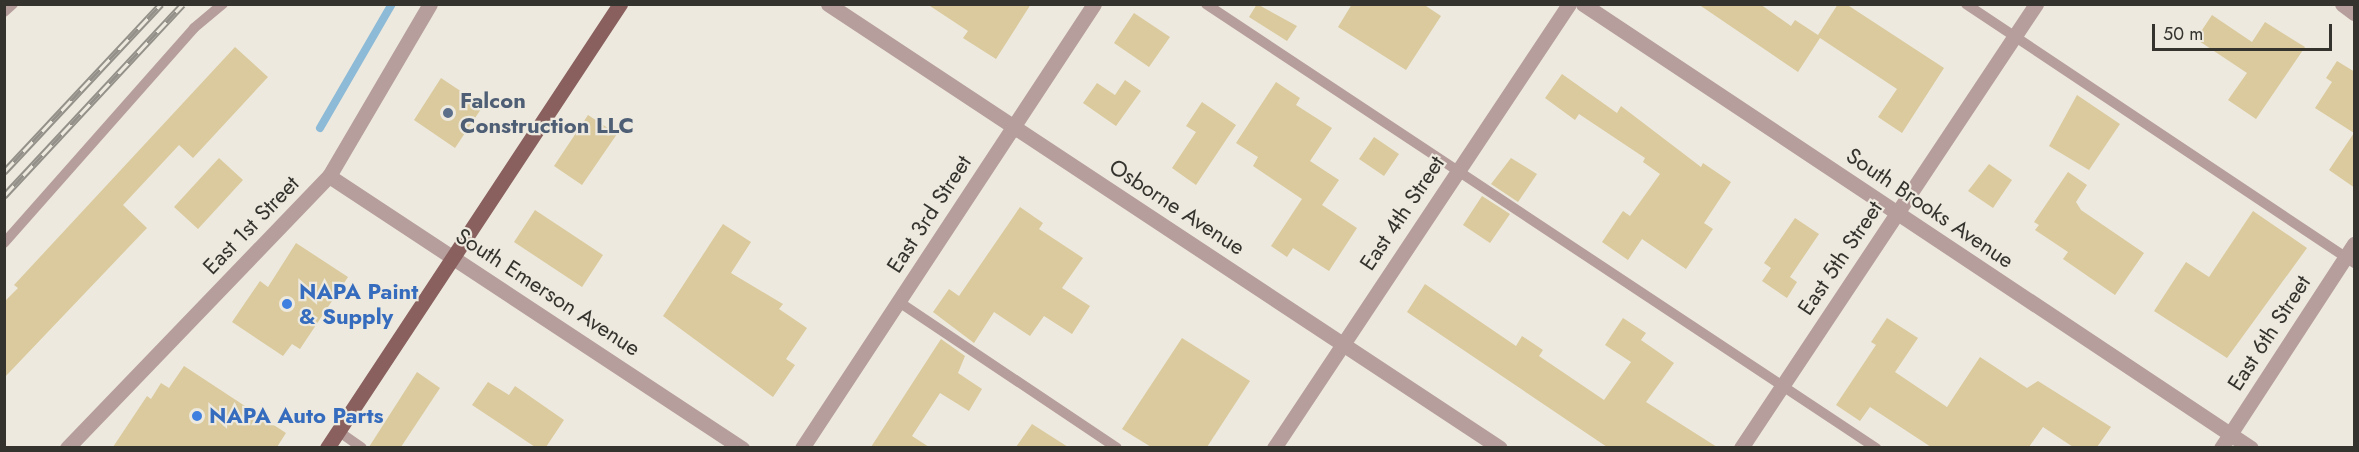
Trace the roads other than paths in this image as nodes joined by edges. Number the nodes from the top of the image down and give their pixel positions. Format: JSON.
{"nodes":[{"id":1,"x":13,"y":4,"type":"edge"},
{"id":2,"x":223,"y":4,"type":"edge"},
{"id":3,"x":430,"y":4,"type":"edge"},
{"id":4,"x":620,"y":4,"type":"edge"},
{"id":5,"x":828,"y":4,"type":"edge"},
{"id":6,"x":1094,"y":4,"type":"edge"},
{"id":7,"x":1206,"y":4,"type":"edge"},
{"id":8,"x":1569,"y":4,"type":"edge"},
{"id":9,"x":1583,"y":4,"type":"edge"},
{"id":10,"x":1966,"y":4,"type":"edge"},
{"id":11,"x":2036,"y":4,"type":"edge"},
{"id":12,"x":2342,"y":4,"type":"edge"},
{"id":13,"x":4,"y":12,"type":"edge"},
{"id":14,"x":2355,"y":13,"type":"edge"},
{"id":15,"x":2013,"y":36,"type":"junction"},
{"id":16,"x":1013,"y":127,"type":"junction"},
{"id":17,"x":1458,"y":171,"type":"junction"},
{"id":18,"x":329,"y":176,"type":"junction"},
{"id":19,"x":1897,"y":213,"type":"junction"},
{"id":20,"x":4,"y":243,"type":"edge"},
{"id":21,"x":2355,"y":244,"type":"edge"},
{"id":22,"x":452,"y":256,"type":"junction"},
{"id":23,"x":2350,"y":260,"type":"edge"},
{"id":24,"x":899,"y":302,"type":"junction"},
{"id":25,"x":1343,"y":343,"type":"junction"},
{"id":26,"x":1783,"y":384,"type":"junction"},
{"id":27,"x":338,"y":431,"type":"junction"},
{"id":28,"x":2230,"y":434,"type":"junction"},
{"id":29,"x":67,"y":447,"type":"edge"},
{"id":30,"x":327,"y":447,"type":"edge"},
{"id":31,"x":362,"y":447,"type":"edge"},
{"id":32,"x":742,"y":447,"type":"edge"},
{"id":33,"x":802,"y":447,"type":"edge"},
{"id":34,"x":1117,"y":447,"type":"edge"},
{"id":35,"x":1274,"y":447,"type":"edge"},
{"id":36,"x":1500,"y":447,"type":"edge"},
{"id":37,"x":1741,"y":447,"type":"edge"},
{"id":38,"x":1876,"y":447,"type":"edge"},
{"id":39,"x":2221,"y":447,"type":"edge"},
{"id":40,"x":2251,"y":447,"type":"edge"}],
"edges":[{"from":1,"to":13,"type":"lane"},
{"from":2,"to":20,"type":"lane"},
{"from":3,"to":18,"type":"street","name":"East 1st Street"},
{"from":4,"to":22,"type":"main road"},
{"from":5,"to":16,"type":"street","name":"Osborne Avenue"},
{"from":6,"to":16,"type":"street","name":"East 3rd Street"},
{"from":7,"to":17,"type":"lane"},
{"from":8,"to":17,"type":"street","name":"East 4th Street"},
{"from":9,"to":19,"type":"street","name":"South Brooks Avenue"},
{"from":10,"to":15,"type":"lane"},
{"from":11,"to":15,"type":"street","name":"East 5th Street"},
{"from":12,"to":14,"type":"street"},
{"from":15,"to":19,"type":"street","name":"East 5th Street"},
{"from":15,"to":23,"type":"lane"},
{"from":16,"to":24,"type":"street","name":"East 3rd Street"},
{"from":16,"to":25,"type":"street","name":"Osborne Avenue"},
{"from":17,"to":25,"type":"street","name":"East 4th Street"},
{"from":17,"to":26,"type":"lane"},
{"from":18,"to":22,"type":"street","name":"South Emerson Avenue"},
{"from":18,"to":29,"type":"street","name":"East 1st Street"},
{"from":19,"to":26,"type":"street","name":"East 5th Street"},
{"from":19,"to":28,"type":"street","name":"South Brooks Avenue"},
{"from":21,"to":23,"type":"street","name":"East 6th Street"},
{"from":22,"to":27,"type":"main road"},
{"from":22,"to":32,"type":"street","name":"South Emerson Avenue"},
{"from":23,"to":28,"type":"street","name":"East 6th Street"},
{"from":24,"to":33,"type":"street","name":"East 3rd Street"},
{"from":24,"to":34,"type":"lane"},
{"from":25,"to":35,"type":"street","name":"East 4th Street"},
{"from":25,"to":36,"type":"street","name":"Osborne Avenue"},
{"from":26,"to":37,"type":"street","name":"East 5th Street"},
{"from":26,"to":38,"type":"lane"},
{"from":27,"to":30,"type":"main road"},
{"from":27,"to":31,"type":"lane"},
{"from":28,"to":39,"type":"street","name":"East 6th Street"},
{"from":28,"to":40,"type":"street","name":"South Brooks Avenue"}]}
